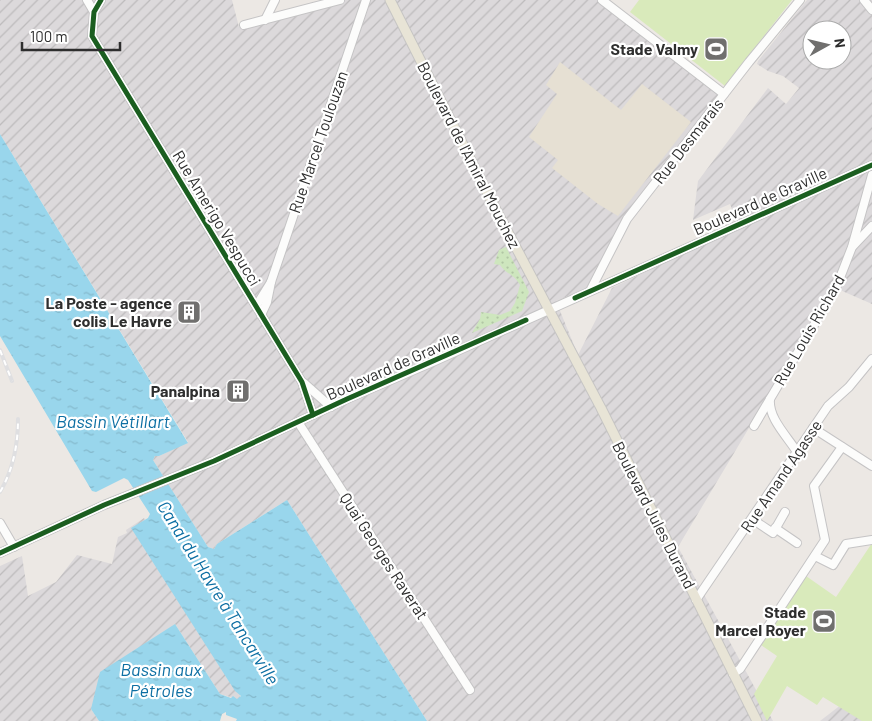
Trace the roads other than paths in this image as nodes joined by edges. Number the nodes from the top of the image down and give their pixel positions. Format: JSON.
{"nodes":[{"id":1,"x":87,"y":0,"type":"edge"},
{"id":2,"x":101,"y":0,"type":"edge"},
{"id":3,"x":275,"y":0,"type":"edge"},
{"id":4,"x":340,"y":0,"type":"edge"},
{"id":5,"x":365,"y":0,"type":"edge"},
{"id":6,"x":390,"y":0,"type":"edge"},
{"id":7,"x":602,"y":0,"type":"edge"},
{"id":8,"x":800,"y":0,"type":"edge"},
{"id":9,"x":864,"y":0,"type":"edge"},
{"id":10,"x":872,"y":10,"type":"edge"},
{"id":11,"x":94,"y":12,"type":"junction"},
{"id":12,"x":265,"y":20,"type":"junction"},
{"id":13,"x":244,"y":25,"type":"dead end"},
{"id":14,"x":724,"y":94,"type":"junction"},
{"id":15,"x":872,"y":165,"type":"edge"},
{"id":16,"x":872,"y":176,"type":"edge"},
{"id":17,"x":872,"y":226,"type":"edge"},
{"id":18,"x":852,"y":247,"type":"junction"},
{"id":19,"x":270,"y":282,"type":"junction"},
{"id":20,"x":590,"y":291,"type":"junction"},
{"id":21,"x":255,"y":304,"type":"junction"},
{"id":22,"x":549,"y":310,"type":"junction"},
{"id":23,"x":261,"y":315,"type":"junction"},
{"id":24,"x":872,"y":359,"type":"edge"},
{"id":25,"x":302,"y":382,"type":"junction"},
{"id":26,"x":770,"y":399,"type":"junction"},
{"id":27,"x":331,"y":406,"type":"junction"},
{"id":28,"x":313,"y":415,"type":"junction"},
{"id":29,"x":298,"y":422,"type":"junction"},
{"id":30,"x":754,"y":426,"type":"dead end"},
{"id":31,"x":813,"y":428,"type":"junction"},
{"id":32,"x":842,"y":447,"type":"junction"},
{"id":33,"x":798,"y":452,"type":"junction"},
{"id":34,"x":872,"y":466,"type":"edge"},
{"id":35,"x":785,"y":512,"type":"dead end"},
{"id":36,"x":752,"y":519,"type":"junction"},
{"id":37,"x":0,"y":523,"type":"edge"},
{"id":38,"x":775,"y":528,"type":"junction"},
{"id":39,"x":872,"y":540,"type":"edge"},
{"id":40,"x":797,"y":543,"type":"dead end"},
{"id":41,"x":14,"y":547,"type":"junction"},
{"id":42,"x":0,"y":554,"type":"edge"},
{"id":43,"x":815,"y":556,"type":"junction"},
{"id":44,"x":696,"y":600,"type":"junction"},
{"id":45,"x":733,"y":674,"type":"junction"},
{"id":46,"x":470,"y":690,"type":"dead end"},
{"id":47,"x":757,"y":721,"type":"edge"}],
"edges":[{"from":1,"to":11,"type":"street"},
{"from":2,"to":11,"type":"street"},
{"from":3,"to":12,"type":"street"},
{"from":4,"to":12,"type":"street"},
{"from":5,"to":19,"type":"street","name":"Rue Marcel Toulouzan"},
{"from":6,"to":22,"type":"main road","name":"Boulevard de l'Amiral Mouchez"},
{"from":7,"to":14,"type":"street"},
{"from":8,"to":14,"type":"street","name":"Rue Desmarais"},
{"from":9,"to":10,"type":"street"},
{"from":11,"to":21,"type":"street","name":"Rue Amerigo Vespucci"},
{"from":12,"to":13,"type":"street"},
{"from":14,"to":20,"type":"street","name":"Rue Desmarais"},
{"from":15,"to":20,"type":"street","name":"Boulevard de Graville"},
{"from":16,"to":18,"type":"street","name":"Rue Louis Richard"},
{"from":17,"to":18,"type":"street"},
{"from":18,"to":26,"type":"street","name":"Rue Louis Richard"},
{"from":19,"to":21,"type":"street","name":"Rue Marcel Toulouzan"},
{"from":19,"to":23,"type":"street","name":"Rue Marcel Toulouzan"},
{"from":20,"to":22,"type":"street","name":"Boulevard de Graville"},
{"from":21,"to":23,"type":"street","name":"Rue Amerigo Vespucci"},
{"from":22,"to":27,"type":"street","name":"Boulevard de Graville"},
{"from":22,"to":44,"type":"main road","name":"Boulevard Jules Durand"},
{"from":23,"to":25,"type":"street","name":"Rue Amerigo Vespucci"},
{"from":24,"to":31,"type":"street","name":"Rue Amand Agasse"},
{"from":25,"to":27,"type":"street","name":"Rue Amerigo Vespucci"},
{"from":25,"to":28,"type":"street","name":"Rue Amerigo Vespucci"},
{"from":26,"to":30,"type":"street","name":"Rue Louis Richard"},
{"from":26,"to":33,"type":"street","name":"Rue Louis Richard"},
{"from":27,"to":28,"type":"street","name":"Boulevard de Graville"},
{"from":28,"to":29,"type":"street","name":"Boulevard de Graville"},
{"from":29,"to":41,"type":"street","name":"Boulevard de Graville"},
{"from":29,"to":46,"type":"street","name":"Quai Georges Raverat"},
{"from":31,"to":32,"type":"street"},
{"from":31,"to":33,"type":"street","name":"Rue Amand Agasse"},
{"from":32,"to":34,"type":"street"},
{"from":32,"to":43,"type":"street"},
{"from":33,"to":36,"type":"street","name":"Rue Amand Agasse"},
{"from":35,"to":38,"type":"street"},
{"from":36,"to":38,"type":"street"},
{"from":36,"to":44,"type":"street","name":"Rue Amand Agasse"},
{"from":37,"to":41,"type":"street"},
{"from":38,"to":40,"type":"street"},
{"from":39,"to":43,"type":"street"},
{"from":41,"to":42,"type":"street"},
{"from":43,"to":45,"type":"street"},
{"from":44,"to":45,"type":"main road","name":"Boulevard Jules Durand"},
{"from":45,"to":47,"type":"main road","name":"Boulevard Jules Durand"}]}
